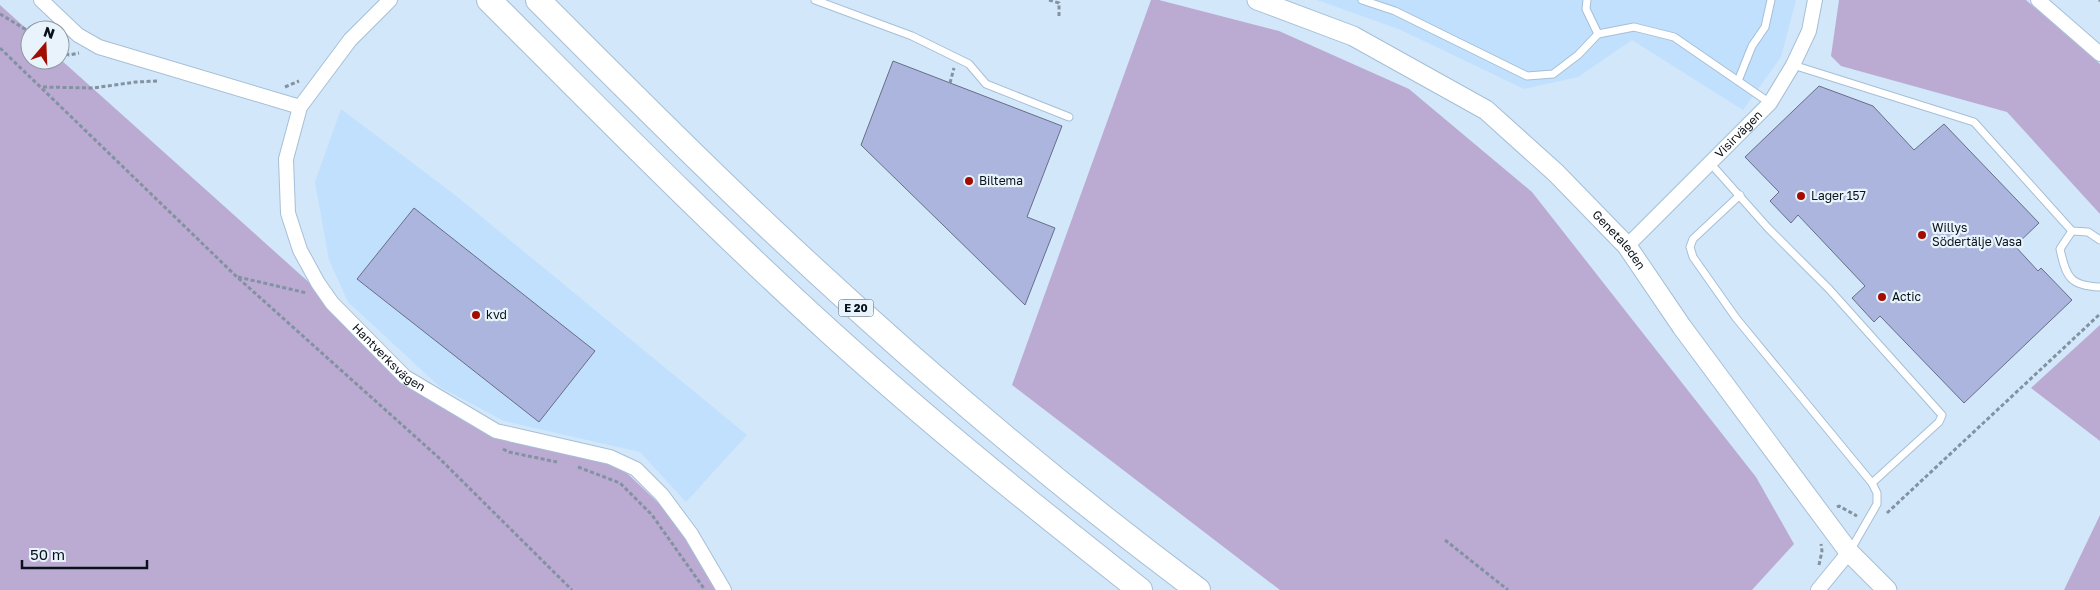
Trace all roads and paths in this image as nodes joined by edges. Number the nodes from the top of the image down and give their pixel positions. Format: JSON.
{"nodes":[{"id":1,"x":41,"y":0,"type":"edge"},
{"id":2,"x":390,"y":0,"type":"edge"},
{"id":3,"x":489,"y":0,"type":"edge"},
{"id":4,"x":538,"y":0,"type":"edge"},
{"id":5,"x":815,"y":0,"type":"edge"},
{"id":6,"x":1049,"y":0,"type":"edge"},
{"id":7,"x":1257,"y":0,"type":"edge"},
{"id":8,"x":1362,"y":0,"type":"edge"},
{"id":9,"x":1587,"y":0,"type":"edge"},
{"id":10,"x":1771,"y":0,"type":"edge"},
{"id":11,"x":1815,"y":0,"type":"edge"},
{"id":12,"x":2038,"y":0,"type":"edge"},
{"id":13,"x":0,"y":14,"type":"edge"},
{"id":14,"x":1059,"y":18,"type":"dead end"},
{"id":15,"x":20,"y":26,"type":"edge"},
{"id":16,"x":1598,"y":34,"type":"junction"},
{"id":17,"x":0,"y":48,"type":"edge"},
{"id":18,"x":2100,"y":54,"type":"edge"},
{"id":19,"x":1793,"y":66,"type":"junction"},
{"id":20,"x":1738,"y":81,"type":"junction"},
{"id":21,"x":167,"y":82,"type":"dead end"},
{"id":22,"x":42,"y":87,"type":"junction"},
{"id":23,"x":1770,"y":103,"type":"junction"},
{"id":24,"x":300,"y":107,"type":"junction"},
{"id":25,"x":1069,"y":117,"type":"dead end"},
{"id":26,"x":1711,"y":164,"type":"junction"},
{"id":27,"x":1740,"y":195,"type":"junction"},
{"id":28,"x":2072,"y":231,"type":"junction"},
{"id":29,"x":2100,"y":240,"type":"edge"},
{"id":30,"x":1627,"y":246,"type":"junction"},
{"id":31,"x":237,"y":277,"type":"junction"},
{"id":32,"x":306,"y":285,"type":"dead end"},
{"id":33,"x":2100,"y":287,"type":"edge"},
{"id":34,"x":2100,"y":314,"type":"edge"},
{"id":35,"x":500,"y":448,"type":"dead end"},
{"id":36,"x":560,"y":463,"type":"dead end"},
{"id":37,"x":569,"y":465,"type":"dead end"},
{"id":38,"x":1872,"y":483,"type":"junction"},
{"id":39,"x":1825,"y":517,"type":"junction"},
{"id":40,"x":1869,"y":518,"type":"junction"},
{"id":41,"x":1446,"y":540,"type":"dead end"},
{"id":42,"x":1850,"y":552,"type":"junction"},
{"id":43,"x":1814,"y":571,"type":"dead end"},
{"id":44,"x":572,"y":590,"type":"edge"},
{"id":45,"x":705,"y":590,"type":"edge"},
{"id":46,"x":724,"y":590,"type":"edge"},
{"id":47,"x":1140,"y":590,"type":"edge"},
{"id":48,"x":1198,"y":590,"type":"edge"},
{"id":49,"x":1508,"y":590,"type":"edge"},
{"id":50,"x":1818,"y":590,"type":"edge"},
{"id":51,"x":1887,"y":590,"type":"edge"}],
"edges":[{"from":1,"to":24,"type":"street"},
{"from":2,"to":24,"type":"street","name":"Hantverksvägen"},
{"from":3,"to":47,"type":"highway","number":"E 20"},
{"from":4,"to":48,"type":"highway","number":"E 20"},
{"from":5,"to":25,"type":"lane"},
{"from":6,"to":14,"type":"path"},
{"from":7,"to":30,"type":"main road","name":"Genetaleden"},
{"from":8,"to":16,"type":"lane"},
{"from":9,"to":16,"type":"lane"},
{"from":10,"to":20,"type":"lane"},
{"from":11,"to":19,"type":"street","name":"Visirvägen"},
{"from":12,"to":18,"type":"street"},
{"from":13,"to":15,"type":"path"},
{"from":16,"to":20,"type":"lane"},
{"from":17,"to":22,"type":"path"},
{"from":19,"to":23,"type":"street","name":"Visirvägen"},
{"from":19,"to":28,"type":"lane"},
{"from":20,"to":23,"type":"lane"},
{"from":21,"to":22,"type":"path"},
{"from":22,"to":31,"type":"path"},
{"from":23,"to":26,"type":"street","name":"Visirvägen"},
{"from":24,"to":46,"type":"street","name":"Hantverksvägen"},
{"from":26,"to":27,"type":"lane"},
{"from":26,"to":30,"type":"street","name":"Visirvägen"},
{"from":27,"to":38,"type":"lane"},
{"from":27,"to":38,"type":"lane"},
{"from":28,"to":29,"type":"lane"},
{"from":28,"to":33,"type":"lane"},
{"from":30,"to":39,"type":"main road","name":"Genetaleden"},
{"from":31,"to":32,"type":"path"},
{"from":31,"to":44,"type":"path"},
{"from":34,"to":40,"type":"path"},
{"from":35,"to":36,"type":"path"},
{"from":37,"to":45,"type":"path"},
{"from":38,"to":40,"type":"lane"},
{"from":39,"to":40,"type":"path"},
{"from":39,"to":42,"type":"main road","name":"Genetaleden"},
{"from":39,"to":43,"type":"path"},
{"from":40,"to":42,"type":"lane"},
{"from":41,"to":49,"type":"path"},
{"from":42,"to":50,"type":"street"},
{"from":42,"to":51,"type":"main road","name":"Genetaleden"}]}
